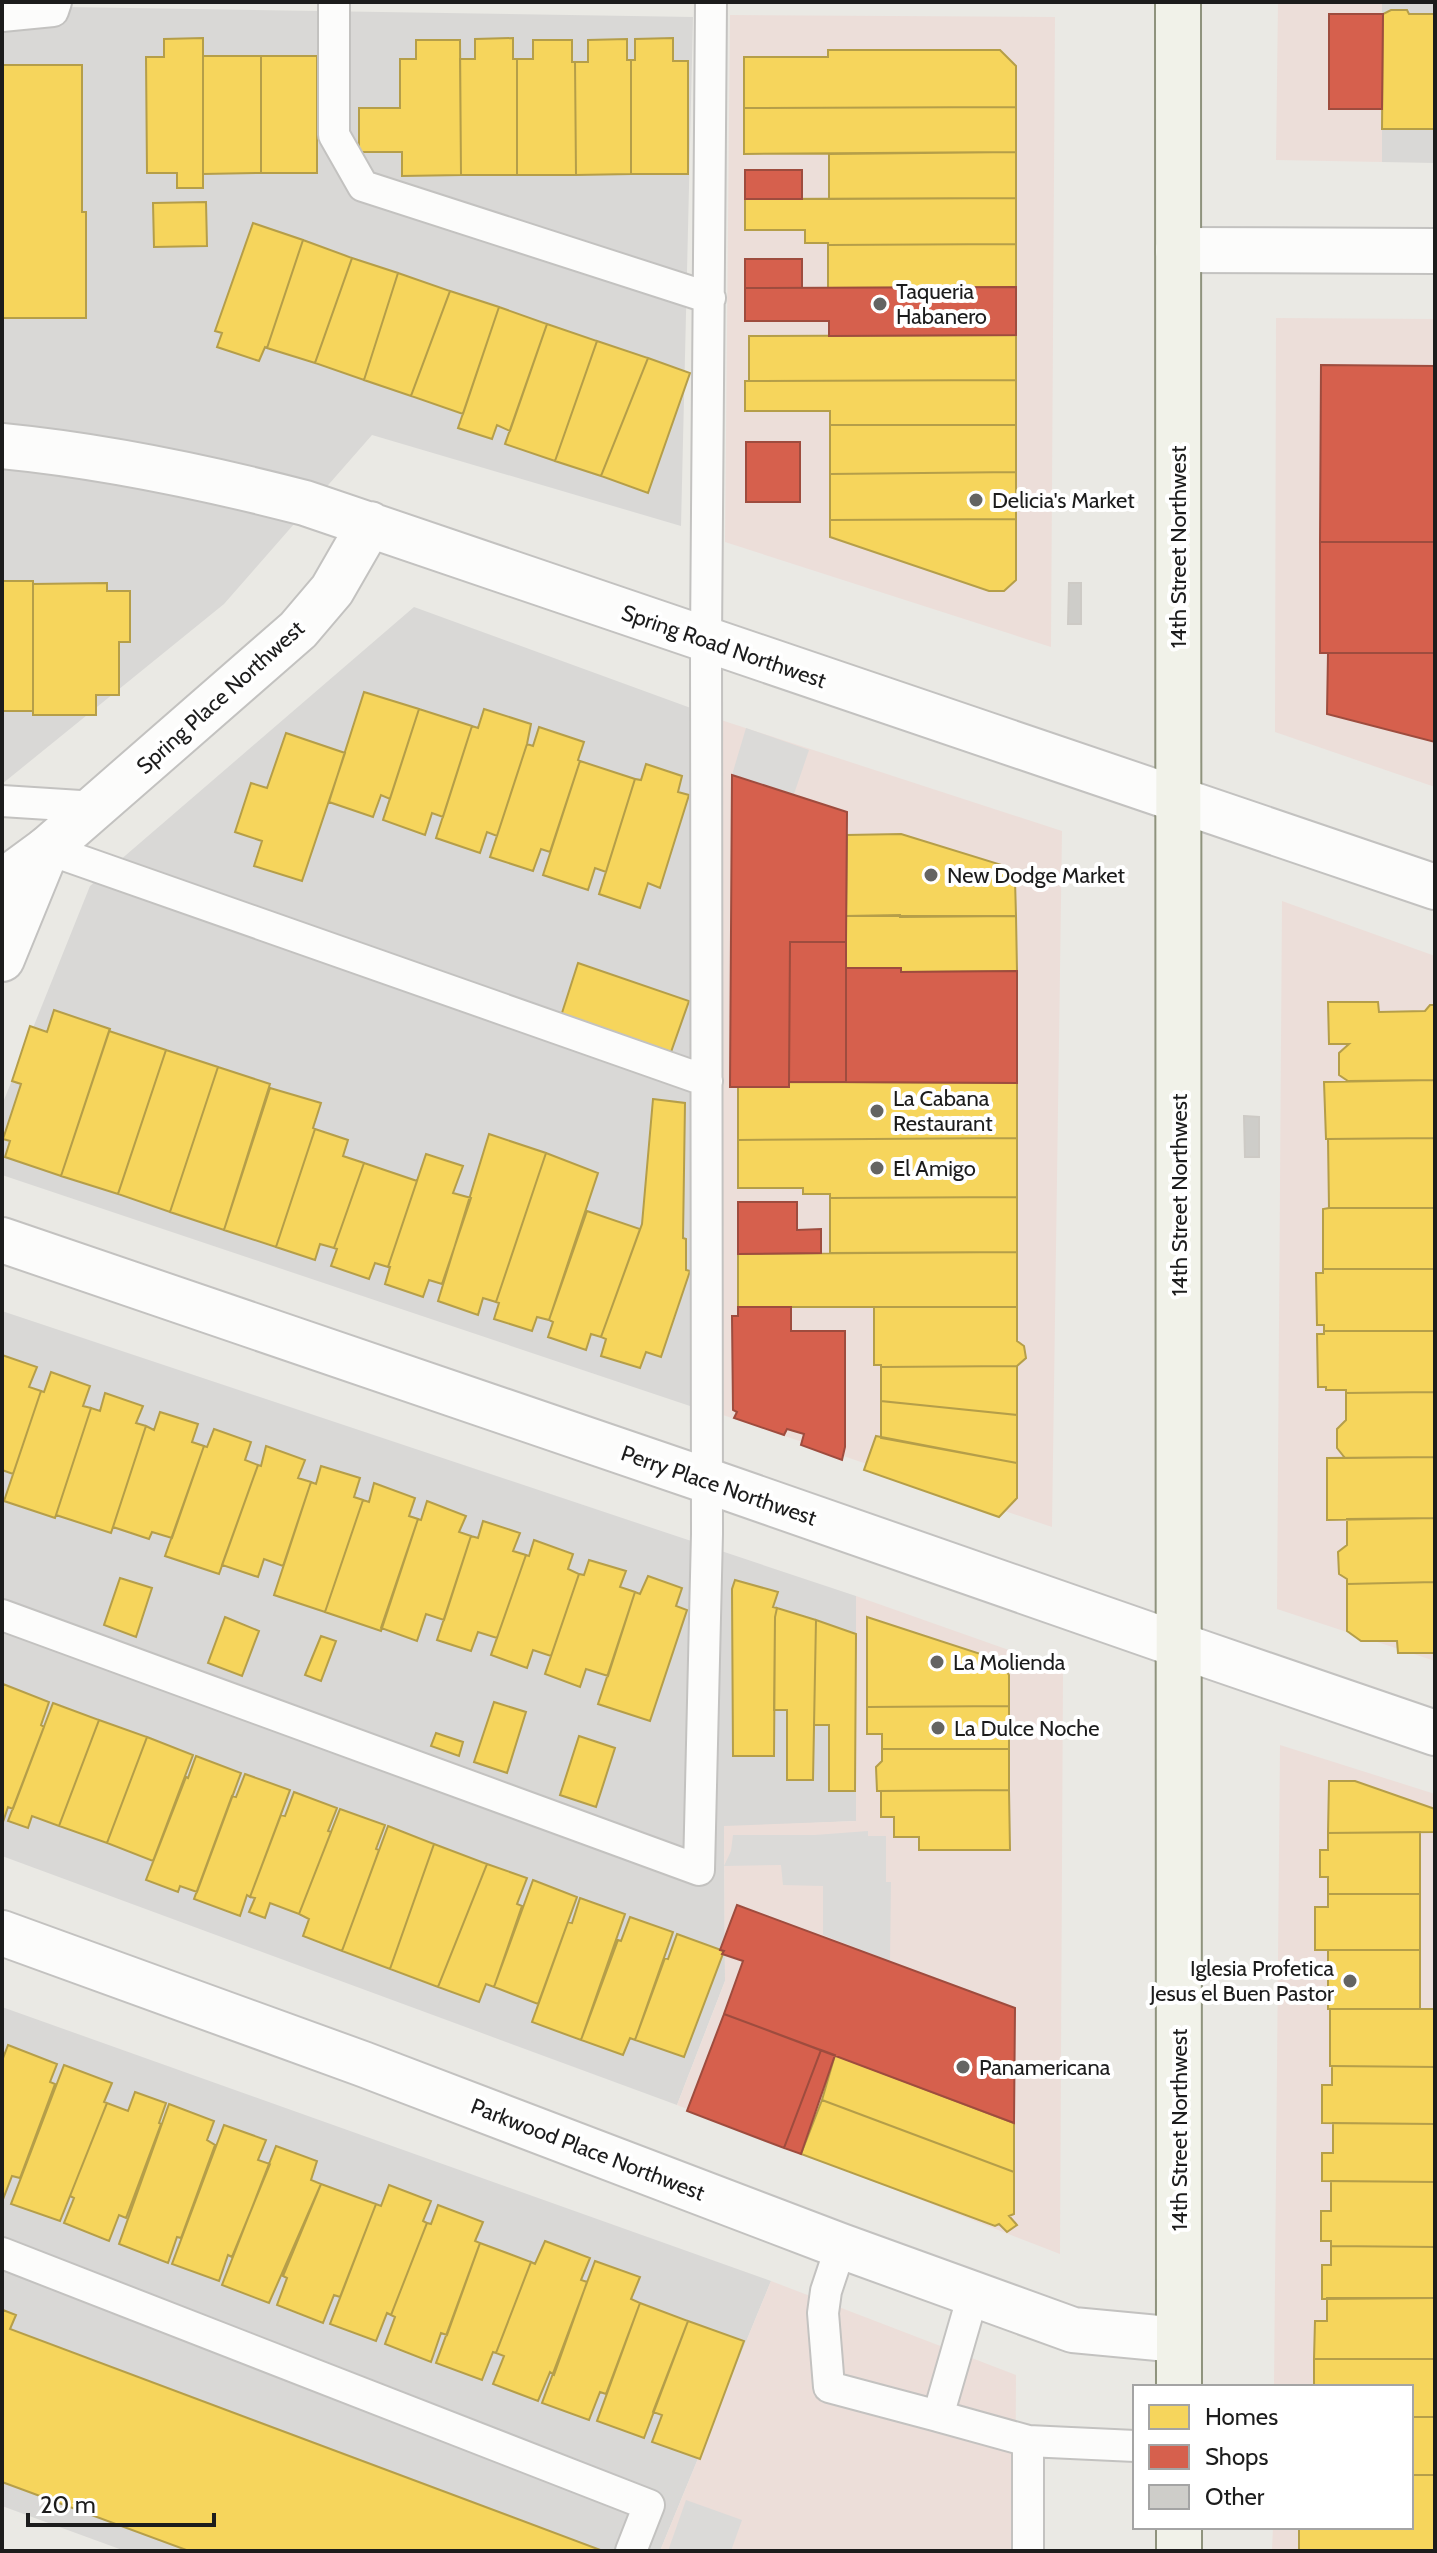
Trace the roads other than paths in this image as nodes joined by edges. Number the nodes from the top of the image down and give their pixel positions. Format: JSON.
{"nodes":[{"id":1,"x":56,"y":2,"type":"edge"},
{"id":2,"x":334,"y":2,"type":"edge"},
{"id":3,"x":711,"y":2,"type":"edge"},
{"id":4,"x":1178,"y":2,"type":"edge"},
{"id":5,"x":2,"y":16,"type":"edge"},
{"id":6,"x":1178,"y":250,"type":"junction"},
{"id":7,"x":1435,"y":251,"type":"edge"},
{"id":8,"x":710,"y":298,"type":"junction"},
{"id":9,"x":2,"y":446,"type":"edge"},
{"id":10,"x":370,"y":524,"type":"junction"},
{"id":11,"x":706,"y":640,"type":"junction"},
{"id":12,"x":2,"y":801,"type":"edge"},
{"id":13,"x":1178,"y":801,"type":"junction"},
{"id":14,"x":96,"y":807,"type":"junction"},
{"id":15,"x":47,"y":849,"type":"junction"},
{"id":16,"x":2,"y":882,"type":"edge"},
{"id":17,"x":1435,"y":887,"type":"edge"},
{"id":18,"x":2,"y":959,"type":"edge"},
{"id":19,"x":707,"y":1081,"type":"junction"},
{"id":20,"x":2,"y":1240,"type":"edge"},
{"id":21,"x":707,"y":1480,"type":"junction"},
{"id":22,"x":2,"y":1615,"type":"edge"},
{"id":23,"x":1179,"y":1644,"type":"junction"},
{"id":24,"x":1435,"y":1733,"type":"edge"},
{"id":25,"x":2,"y":1933,"type":"edge"},
{"id":26,"x":841,"y":2246,"type":"junction"},
{"id":27,"x":2,"y":2253,"type":"edge"},
{"id":28,"x":973,"y":2295,"type":"junction"},
{"id":29,"x":1179,"y":2340,"type":"junction"},
{"id":30,"x":1179,"y":2385,"type":"edge"},
{"id":31,"x":938,"y":2416,"type":"junction"},
{"id":32,"x":1028,"y":2441,"type":"junction"},
{"id":33,"x":1133,"y":2446,"type":"edge"},
{"id":34,"x":1179,"y":2529,"type":"edge"},
{"id":35,"x":631,"y":2551,"type":"edge"},
{"id":36,"x":1028,"y":2551,"type":"edge"},
{"id":37,"x":1179,"y":2551,"type":"edge"}],
"edges":[{"from":1,"to":5,"type":"lane"},
{"from":2,"to":8,"type":"lane"},
{"from":3,"to":8,"type":"lane"},
{"from":4,"to":6,"type":"main road","name":"14th Street Northwest"},
{"from":6,"to":7,"type":"street"},
{"from":6,"to":13,"type":"main road","name":"14th Street Northwest"},
{"from":8,"to":11,"type":"lane"},
{"from":9,"to":10,"type":"street","name":"Spring Road Northwest"},
{"from":10,"to":11,"type":"street","name":"Spring Road Northwest"},
{"from":10,"to":14,"type":"street","name":"Spring Place Northwest"},
{"from":11,"to":13,"type":"street","name":"Spring Road Northwest"},
{"from":11,"to":19,"type":"lane"},
{"from":12,"to":14,"type":"lane"},
{"from":13,"to":17,"type":"street","name":"Spring Road Northwest"},
{"from":13,"to":23,"type":"main road","name":"14th Street Northwest"},
{"from":14,"to":15,"type":"street","name":"Spring Place Northwest"},
{"from":15,"to":16,"type":"street","name":"Spring Place Northwest"},
{"from":15,"to":18,"type":"street","name":"Spring Place Northwest"},
{"from":15,"to":19,"type":"lane"},
{"from":19,"to":21,"type":"lane"},
{"from":20,"to":21,"type":"street","name":"Perry Place Northwest"},
{"from":21,"to":22,"type":"lane"},
{"from":21,"to":23,"type":"street","name":"Perry Place Northwest"},
{"from":23,"to":24,"type":"street","name":"Perry Place Northwest"},
{"from":23,"to":29,"type":"main road","name":"14th Street Northwest"},
{"from":25,"to":26,"type":"street","name":"Parkwood Place Northwest"},
{"from":26,"to":28,"type":"street","name":"Parkwood Place Northwest"},
{"from":26,"to":31,"type":"lane"},
{"from":27,"to":35,"type":"lane"},
{"from":28,"to":29,"type":"street","name":"Parkwood Place Northwest"},
{"from":28,"to":31,"type":"lane"},
{"from":29,"to":30,"type":"main road","name":"14th Street Northwest"},
{"from":31,"to":32,"type":"lane"},
{"from":32,"to":33,"type":"lane"},
{"from":32,"to":36,"type":"lane"},
{"from":34,"to":37,"type":"main road"}]}
